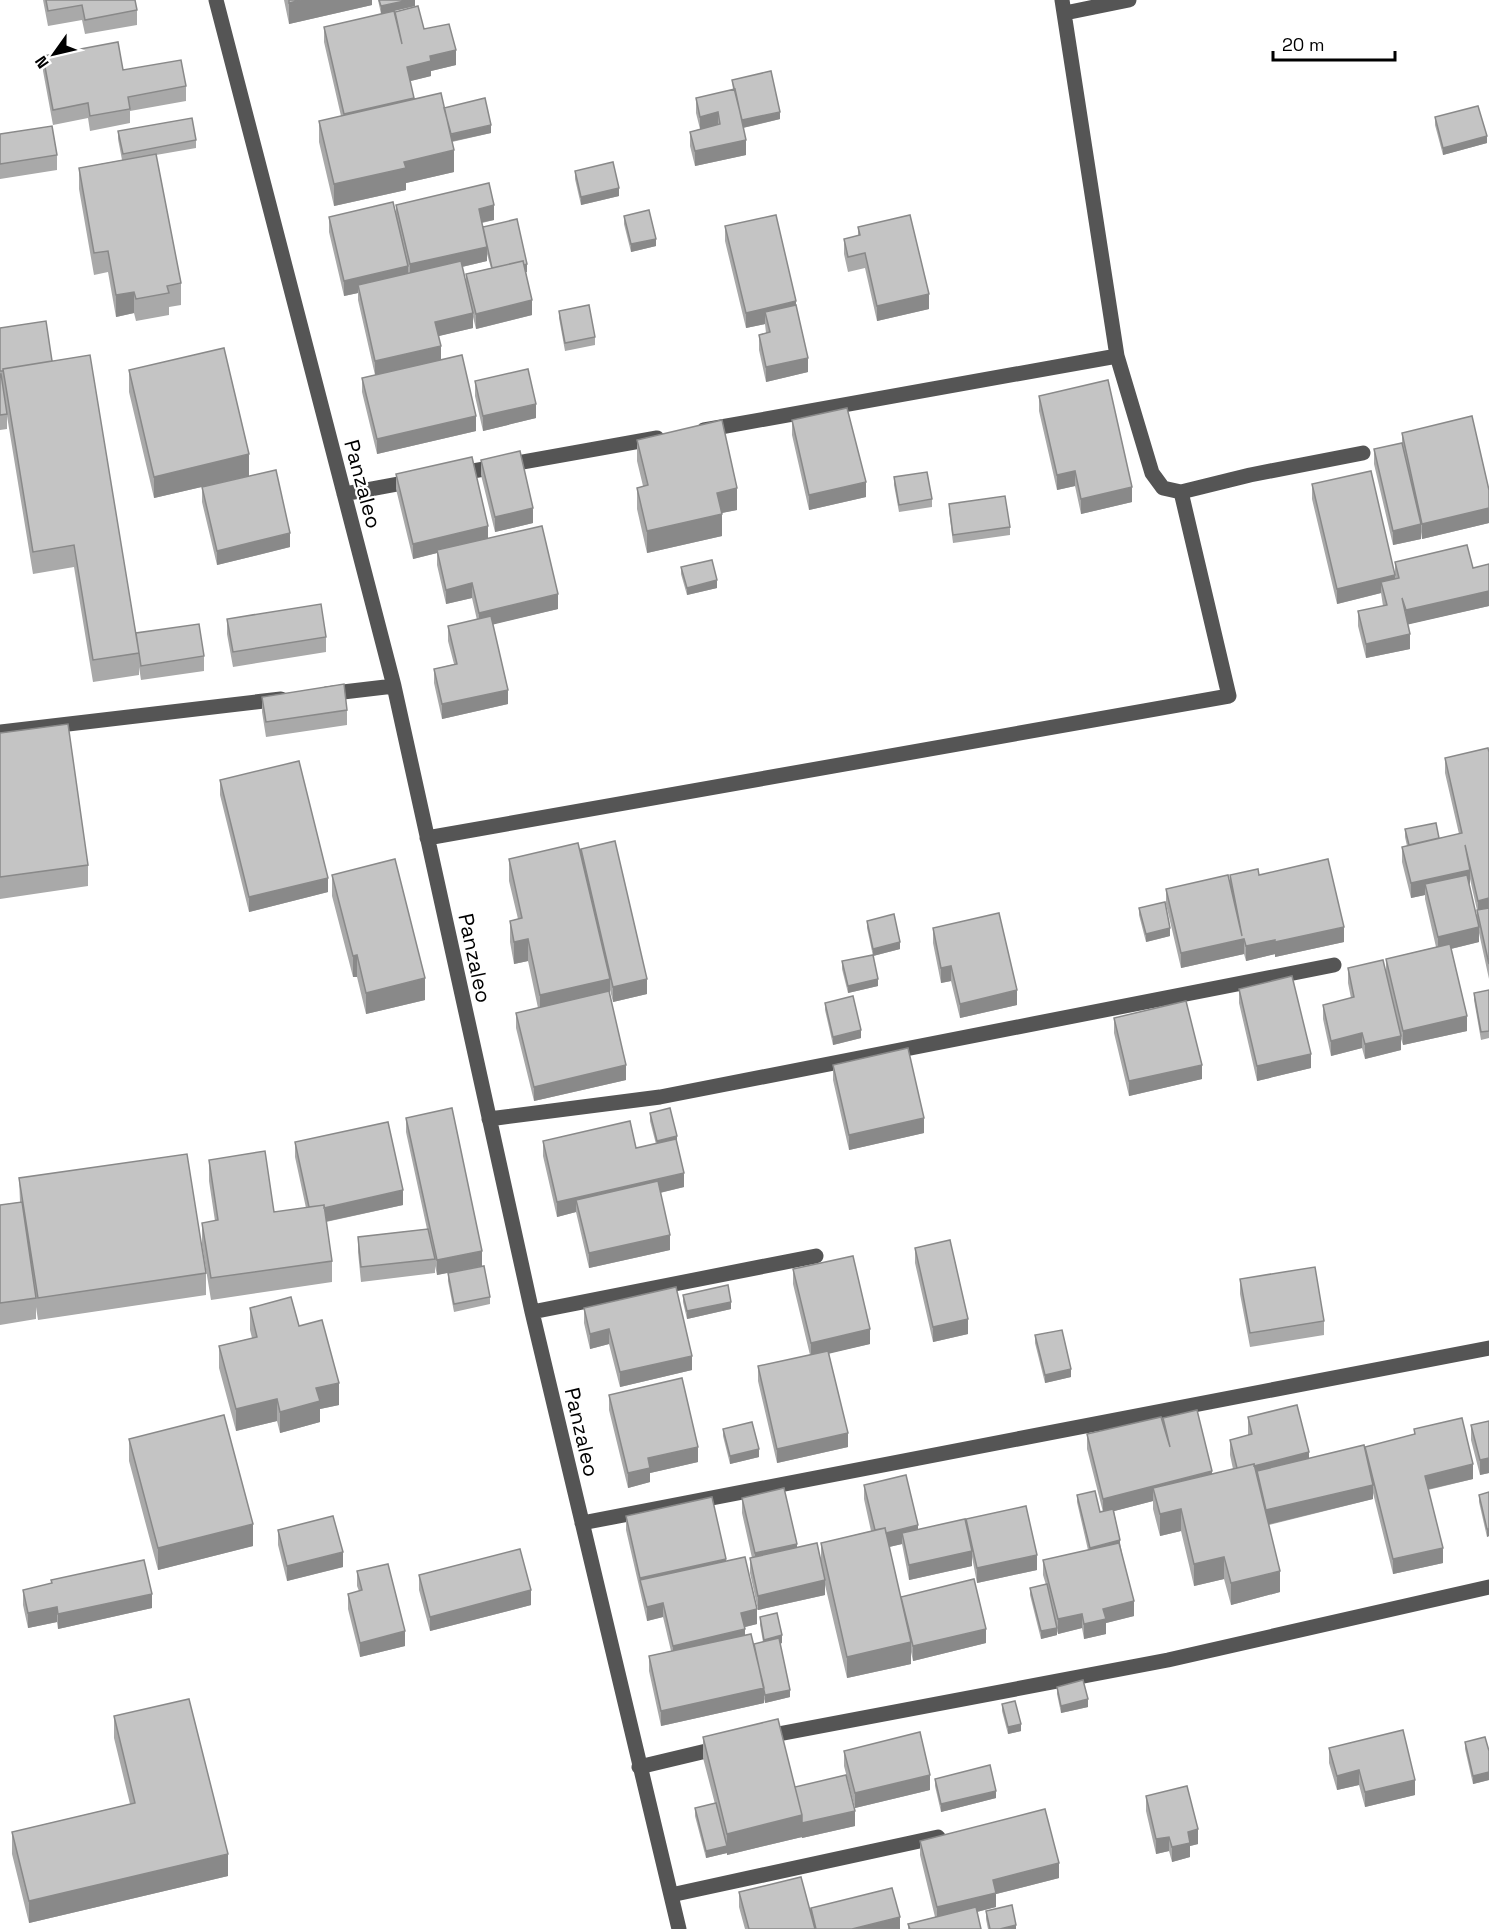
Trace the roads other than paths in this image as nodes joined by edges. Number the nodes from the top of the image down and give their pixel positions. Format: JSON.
{"nodes":[{"id":1,"x":216,"y":0,"type":"edge"},
{"id":2,"x":1129,"y":0,"type":"edge"},
{"id":3,"x":1063,"y":6,"type":"edge"},
{"id":4,"x":1117,"y":356,"type":"junction"},
{"id":5,"x":1363,"y":453,"type":"dead end"},
{"id":6,"x":1181,"y":492,"type":"junction"},
{"id":7,"x":344,"y":494,"type":"junction"},
{"id":8,"x":394,"y":686,"type":"junction"},
{"id":9,"x":0,"y":732,"type":"edge"},
{"id":10,"x":428,"y":838,"type":"junction"},
{"id":11,"x":1334,"y":964,"type":"dead end"},
{"id":12,"x":489,"y":1119,"type":"junction"},
{"id":13,"x":816,"y":1256,"type":"dead end"},
{"id":14,"x":532,"y":1312,"type":"junction"},
{"id":15,"x":1489,"y":1348,"type":"edge"},
{"id":16,"x":582,"y":1523,"type":"junction"},
{"id":17,"x":1489,"y":1587,"type":"edge"},
{"id":18,"x":639,"y":1767,"type":"junction"},
{"id":19,"x":950,"y":1835,"type":"edge"},
{"id":20,"x":671,"y":1895,"type":"junction"},
{"id":21,"x":679,"y":1929,"type":"edge"}],
"edges":[{"from":1,"to":7,"type":"street","name":"Panzaleo"},
{"from":2,"to":3,"type":"street"},
{"from":3,"to":4,"type":"street"},
{"from":4,"to":6,"type":"street"},
{"from":4,"to":7,"type":"street"},
{"from":5,"to":6,"type":"street"},
{"from":6,"to":10,"type":"street"},
{"from":7,"to":8,"type":"street","name":"Panzaleo"},
{"from":8,"to":9,"type":"street"},
{"from":8,"to":10,"type":"street","name":"Panzaleo"},
{"from":10,"to":12,"type":"street","name":"Panzaleo"},
{"from":11,"to":12,"type":"street"},
{"from":12,"to":14,"type":"street","name":"Panzaleo"},
{"from":13,"to":14,"type":"street"},
{"from":14,"to":16,"type":"street","name":"Panzaleo"},
{"from":15,"to":16,"type":"street"},
{"from":16,"to":18,"type":"street","name":"Panzaleo"},
{"from":17,"to":18,"type":"street"},
{"from":18,"to":20,"type":"street","name":"Panzaleo"},
{"from":19,"to":20,"type":"street"},
{"from":20,"to":21,"type":"street","name":"Panzaleo"}]}
